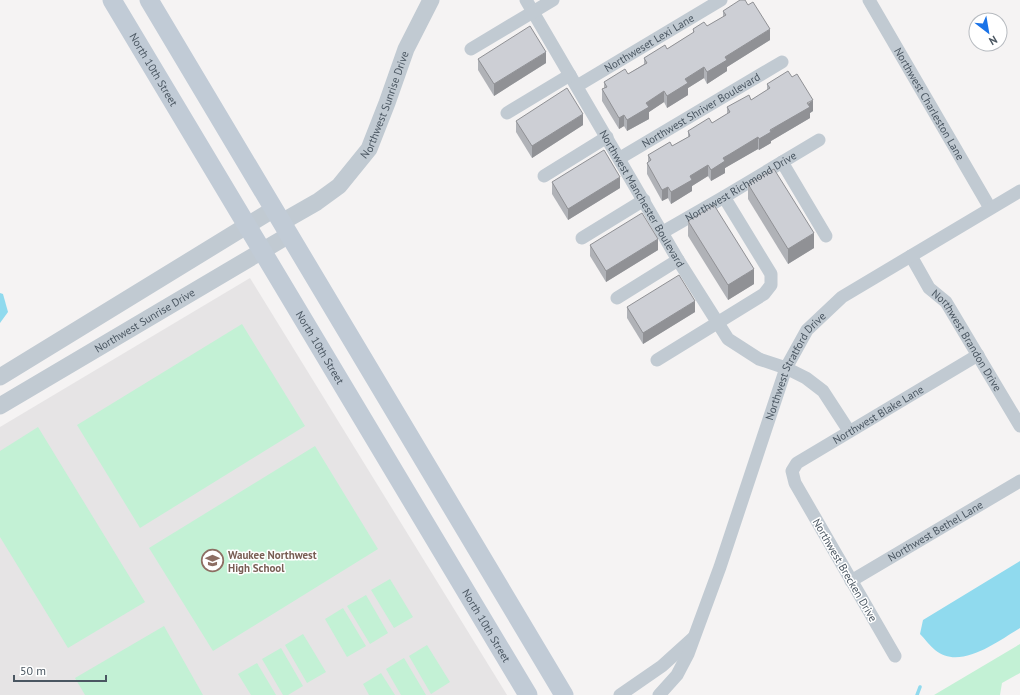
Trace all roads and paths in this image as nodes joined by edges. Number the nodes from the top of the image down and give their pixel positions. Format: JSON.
{"nodes":[{"id":1,"x":112,"y":0,"type":"edge"},
{"id":2,"x":149,"y":0,"type":"edge"},
{"id":3,"x":431,"y":0,"type":"edge"},
{"id":4,"x":526,"y":0,"type":"edge"},
{"id":5,"x":553,"y":0,"type":"edge"},
{"id":6,"x":721,"y":0,"type":"edge"},
{"id":7,"x":869,"y":0,"type":"edge"},
{"id":8,"x":533,"y":12,"type":"junction"},
{"id":9,"x":471,"y":49,"type":"dead end"},
{"id":10,"x":782,"y":62,"type":"dead end"},
{"id":11,"x":570,"y":75,"type":"junction"},
{"id":12,"x":577,"y":86,"type":"junction"},
{"id":13,"x":507,"y":113,"type":"dead end"},
{"id":14,"x":607,"y":138,"type":"junction"},
{"id":15,"x":819,"y":140,"type":"dead end"},
{"id":16,"x":620,"y":158,"type":"junction"},
{"id":17,"x":782,"y":162,"type":"junction"},
{"id":18,"x":544,"y":176,"type":"dead end"},
{"id":19,"x":1020,"y":191,"type":"edge"},
{"id":20,"x":724,"y":197,"type":"junction"},
{"id":21,"x":644,"y":200,"type":"junction"},
{"id":22,"x":990,"y":208,"type":"junction"},
{"id":23,"x":282,"y":222,"type":"junction"},
{"id":24,"x":247,"y":226,"type":"junction"},
{"id":25,"x":663,"y":232,"type":"junction"},
{"id":26,"x":826,"y":236,"type":"dead end"},
{"id":27,"x":582,"y":238,"type":"dead end"},
{"id":28,"x":262,"y":251,"type":"junction"},
{"id":29,"x":911,"y":256,"type":"junction"},
{"id":30,"x":678,"y":260,"type":"junction"},
{"id":31,"x":617,"y":298,"type":"dead end"},
{"id":32,"x":716,"y":322,"type":"junction"},
{"id":33,"x":978,"y":355,"type":"junction"},
{"id":34,"x":657,"y":360,"type":"dead end"},
{"id":35,"x":786,"y":368,"type":"junction"},
{"id":36,"x":0,"y":377,"type":"edge"},
{"id":37,"x":0,"y":406,"type":"edge"},
{"id":38,"x":1020,"y":426,"type":"edge"},
{"id":39,"x":849,"y":431,"type":"junction"},
{"id":40,"x":1020,"y":481,"type":"edge"},
{"id":41,"x":795,"y":483,"type":"joint"},
{"id":42,"x":851,"y":581,"type":"junction"},
{"id":43,"x":693,"y":638,"type":"junction"},
{"id":44,"x":895,"y":656,"type":"dead end"},
{"id":45,"x":528,"y":695,"type":"edge"},
{"id":46,"x":564,"y":695,"type":"edge"},
{"id":47,"x":620,"y":695,"type":"edge"},
{"id":48,"x":659,"y":695,"type":"edge"}],
"edges":[{"from":1,"to":24,"type":"main road","name":"North 10th Street"},
{"from":2,"to":23,"type":"main road"},
{"from":3,"to":23,"type":"street","name":"Northwest Sunrise Drive"},
{"from":4,"to":8,"type":"street","name":"Northwest Manchester Boulevard"},
{"from":5,"to":8,"type":"street"},
{"from":6,"to":12,"type":"street","name":"Northweset Lexi Lane"},
{"from":7,"to":22,"type":"street","name":"Northwest Charleston Lane"},
{"from":8,"to":9,"type":"street"},
{"from":8,"to":11,"type":"street","name":"Northwest Manchester Boulevard"},
{"from":10,"to":16,"type":"street","name":"Northwest Shriver Boulevard"},
{"from":11,"to":12,"type":"street","name":"Northwest Manchester Boulevard"},
{"from":11,"to":13,"type":"street"},
{"from":12,"to":14,"type":"street","name":"Northwest Manchester Boulevard"},
{"from":14,"to":16,"type":"street","name":"Northwest Manchester Boulevard"},
{"from":14,"to":18,"type":"street"},
{"from":15,"to":17,"type":"street","name":"Northwest Richmond Drive"},
{"from":16,"to":21,"type":"street","name":"Northwest Manchester Boulevard"},
{"from":17,"to":20,"type":"street","name":"Northwest Richmond Drive"},
{"from":17,"to":26,"type":"street"},
{"from":19,"to":22,"type":"street","name":"Northwest Stratford Drive"},
{"from":20,"to":25,"type":"street","name":"Northwest Richmond Drive"},
{"from":20,"to":32,"type":"street"},
{"from":21,"to":25,"type":"street","name":"Northwest Manchester Boulevard"},
{"from":21,"to":27,"type":"street"},
{"from":22,"to":29,"type":"street","name":"Northwest Stratford Drive"},
{"from":23,"to":24,"type":"street","name":"Northwest Sunrise Drive"},
{"from":23,"to":28,"type":"street","name":"Northwest Sunrise Drive"},
{"from":23,"to":46,"type":"main road"},
{"from":24,"to":28,"type":"main road","name":"North 10th Street"},
{"from":24,"to":36,"type":"street","name":"Northwest Sunrise Drive"},
{"from":25,"to":30,"type":"street","name":"Northwest Manchester Boulevard"},
{"from":28,"to":37,"type":"street","name":"Northwest Sunrise Drive"},
{"from":28,"to":45,"type":"main road","name":"North 10th Street"},
{"from":29,"to":33,"type":"street","name":"Northwest Brandon Drive"},
{"from":29,"to":35,"type":"street","name":"Northwest Stratford Drive"},
{"from":30,"to":31,"type":"street"},
{"from":30,"to":32,"type":"street","name":"Northwest Manchester Boulevard"},
{"from":32,"to":34,"type":"street"},
{"from":32,"to":35,"type":"street","name":"Northwest Manchester Boulevard"},
{"from":33,"to":38,"type":"street","name":"Northwest Brandon Drive"},
{"from":33,"to":39,"type":"street","name":"Northwest Blake Lane"},
{"from":35,"to":39,"type":"street","name":"Northwest Manchester Boulevard"},
{"from":35,"to":43,"type":"street","name":"Northwest Stratford Drive"},
{"from":39,"to":41,"type":"street","name":"Northwest Blake Lane"},
{"from":40,"to":42,"type":"street","name":"Northwest Bethel Lane"},
{"from":41,"to":42,"type":"street","name":"Northwest Brecken Drive"},
{"from":42,"to":44,"type":"street","name":"Northwest Brecken Drive"},
{"from":43,"to":47,"type":"street","name":"Northwest Stratford Drive"},
{"from":43,"to":48,"type":"street","name":"Northwest Stratford Drive"}]}
